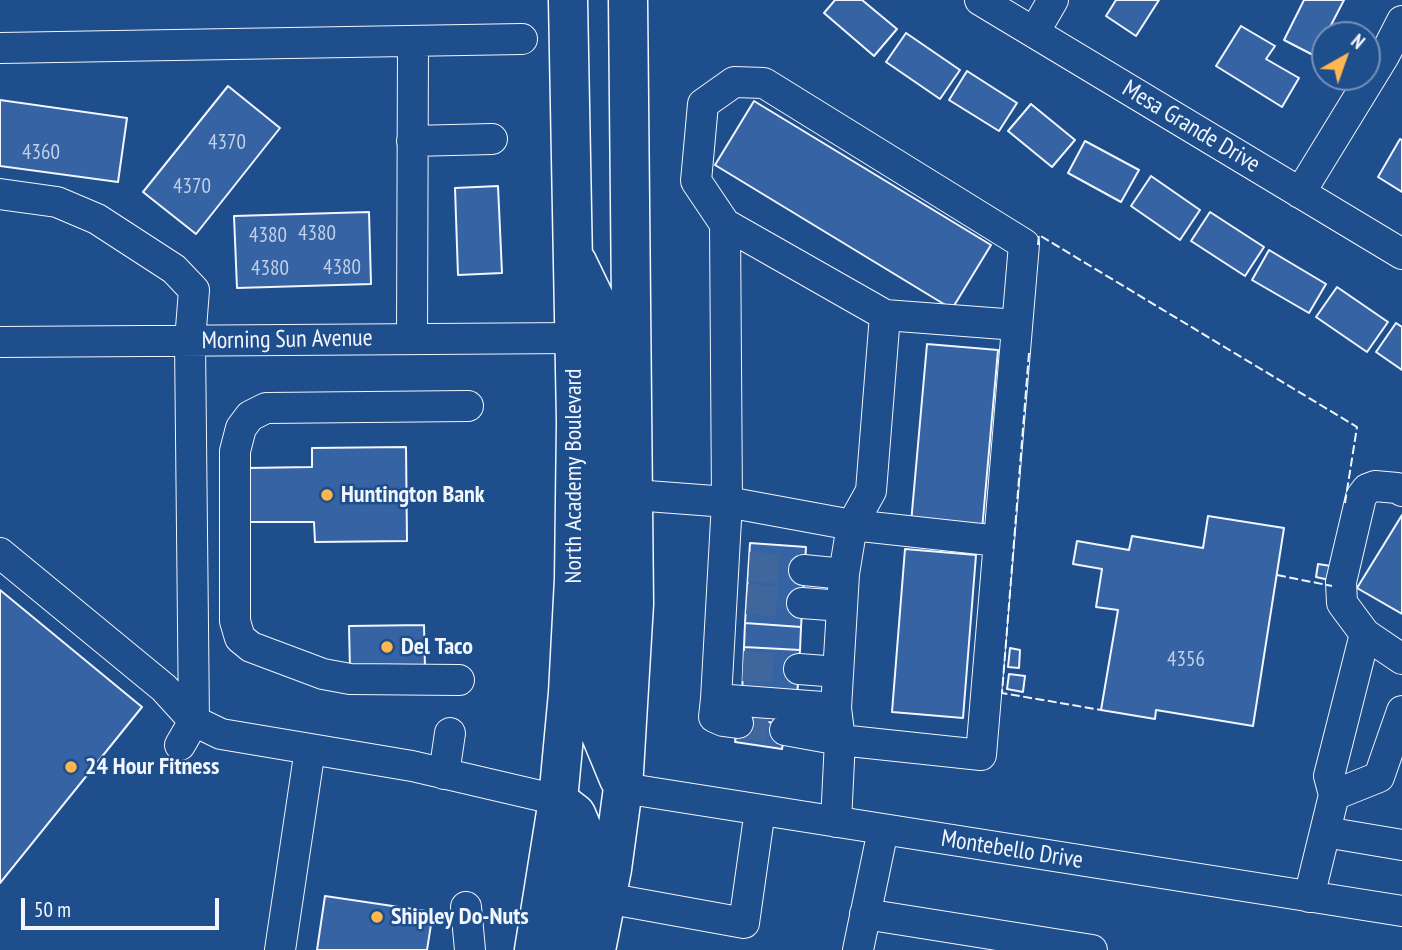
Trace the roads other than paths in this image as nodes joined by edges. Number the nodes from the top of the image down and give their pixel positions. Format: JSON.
{"nodes":[{"id":1,"x":568,"y":0,"type":"edge"},
{"id":2,"x":628,"y":0,"type":"edge"},
{"id":3,"x":981,"y":0,"type":"edge"},
{"id":4,"x":1053,"y":0,"type":"edge"},
{"id":5,"x":1402,"y":21,"type":"edge"},
{"id":6,"x":1035,"y":31,"type":"junction"},
{"id":7,"x":522,"y":40,"type":"dead end"},
{"id":8,"x":413,"y":41,"type":"junction"},
{"id":9,"x":0,"y":48,"type":"edge"},
{"id":10,"x":492,"y":139,"type":"dead end"},
{"id":11,"x":412,"y":141,"type":"junction"},
{"id":12,"x":1300,"y":193,"type":"junction"},
{"id":13,"x":0,"y":194,"type":"edge"},
{"id":14,"x":725,"y":224,"type":"junction"},
{"id":15,"x":572,"y":250,"type":"junction"},
{"id":16,"x":1402,"y":254,"type":"edge"},
{"id":17,"x":885,"y":315,"type":"junction"},
{"id":18,"x":1017,"y":325,"type":"junction"},
{"id":19,"x":573,"y":338,"type":"junction"},
{"id":20,"x":412,"y":339,"type":"junction"},
{"id":21,"x":190,"y":341,"type":"junction"},
{"id":22,"x":0,"y":342,"type":"edge"},
{"id":23,"x":468,"y":406,"type":"dead end"},
{"id":24,"x":1402,"y":491,"type":"edge"},
{"id":25,"x":634,"y":495,"type":"junction"},
{"id":26,"x":727,"y":502,"type":"junction"},
{"id":27,"x":852,"y":526,"type":"junction"},
{"id":28,"x":999,"y":541,"type":"junction"},
{"id":29,"x":0,"y":552,"type":"edge"},
{"id":30,"x":193,"y":559,"type":"junction"},
{"id":31,"x":236,"y":559,"type":"junction"},
{"id":32,"x":804,"y":570,"type":"tunnel mouth"},
{"id":33,"x":844,"y":573,"type":"junction"},
{"id":34,"x":802,"y":603,"type":"tunnel mouth"},
{"id":35,"x":842,"y":606,"type":"junction"},
{"id":36,"x":1365,"y":634,"type":"junction"},
{"id":37,"x":1402,"y":659,"type":"edge"},
{"id":38,"x":799,"y":670,"type":"tunnel mouth"},
{"id":39,"x":838,"y":672,"type":"junction"},
{"id":40,"x":459,"y":680,"type":"dead end"},
{"id":41,"x":716,"y":699,"type":"junction"},
{"id":42,"x":836,"y":708,"type":"junction"},
{"id":43,"x":1402,"y":711,"type":"edge"},
{"id":44,"x":738,"y":723,"type":"tunnel mouth"},
{"id":45,"x":785,"y":730,"type":"tunnel mouth"},
{"id":46,"x":187,"y":733,"type":"junction"},
{"id":47,"x":450,"y":733,"type":"dead end"},
{"id":48,"x":840,"y":740,"type":"junction"},
{"id":49,"x":310,"y":749,"type":"junction"},
{"id":50,"x":444,"y":774,"type":"junction"},
{"id":51,"x":623,"y":788,"type":"junction"},
{"id":52,"x":1334,"y":795,"type":"junction"},
{"id":53,"x":558,"y":800,"type":"junction"},
{"id":54,"x":761,"y":810,"type":"junction"},
{"id":55,"x":836,"y":822,"type":"junction"},
{"id":56,"x":883,"y":830,"type":"junction"},
{"id":57,"x":1325,"y":832,"type":"junction"},
{"id":58,"x":1402,"y":845,"type":"edge"},
{"id":59,"x":1308,"y":897,"type":"junction"},
{"id":60,"x":606,"y":898,"type":"junction"},
{"id":61,"x":466,"y":907,"type":"dead end"},
{"id":62,"x":1402,"y":911,"type":"edge"},
{"id":63,"x":865,"y":914,"type":"junction"},
{"id":64,"x":280,"y":950,"type":"edge"},
{"id":65,"x":470,"y":950,"type":"edge"},
{"id":66,"x":534,"y":950,"type":"edge"},
{"id":67,"x":565,"y":950,"type":"edge"},
{"id":68,"x":597,"y":950,"type":"edge"},
{"id":69,"x":858,"y":950,"type":"edge"},
{"id":70,"x":1092,"y":950,"type":"edge"}],
"edges":[{"from":1,"to":15,"type":"highway","name":"North Academy Boulevard"},
{"from":2,"to":25,"type":"highway"},
{"from":3,"to":6,"type":"street","name":"Mesa Grande Drive"},
{"from":4,"to":6,"type":"street"},
{"from":5,"to":12,"type":"street"},
{"from":6,"to":12,"type":"street","name":"Mesa Grande Drive"},
{"from":7,"to":8,"type":"street"},
{"from":8,"to":9,"type":"street"},
{"from":8,"to":11,"type":"street"},
{"from":10,"to":11,"type":"street"},
{"from":11,"to":20,"type":"street"},
{"from":12,"to":16,"type":"street","name":"Mesa Grande Drive"},
{"from":13,"to":21,"type":"street"},
{"from":14,"to":17,"type":"street"},
{"from":14,"to":18,"type":"street"},
{"from":14,"to":26,"type":"street"},
{"from":15,"to":19,"type":"highway","name":"North Academy Boulevard"},
{"from":15,"to":51,"type":"highway"},
{"from":17,"to":18,"type":"street"},
{"from":17,"to":27,"type":"street"},
{"from":18,"to":28,"type":"street"},
{"from":19,"to":20,"type":"street","name":"Morning Sun Avenue"},
{"from":19,"to":53,"type":"highway","name":"North Academy Boulevard"},
{"from":20,"to":21,"type":"street","name":"Morning Sun Avenue"},
{"from":21,"to":22,"type":"street","name":"Morning Sun Avenue"},
{"from":21,"to":30,"type":"street"},
{"from":23,"to":31,"type":"street"},
{"from":24,"to":36,"type":"street"},
{"from":25,"to":26,"type":"street"},
{"from":25,"to":51,"type":"highway"},
{"from":26,"to":27,"type":"street"},
{"from":26,"to":41,"type":"street"},
{"from":27,"to":28,"type":"street"},
{"from":27,"to":33,"type":"street"},
{"from":28,"to":48,"type":"street"},
{"from":29,"to":46,"type":"street"},
{"from":30,"to":31,"type":"street"},
{"from":30,"to":46,"type":"street"},
{"from":31,"to":40,"type":"street"},
{"from":32,"to":33,"type":"street"},
{"from":33,"to":35,"type":"street"},
{"from":34,"to":35,"type":"street"},
{"from":35,"to":39,"type":"street"},
{"from":36,"to":37,"type":"street"},
{"from":36,"to":52,"type":"street"},
{"from":38,"to":39,"type":"street"},
{"from":39,"to":42,"type":"street"},
{"from":41,"to":42,"type":"street"},
{"from":41,"to":44,"type":"street"},
{"from":42,"to":48,"type":"street"},
{"from":43,"to":52,"type":"street"},
{"from":45,"to":48,"type":"street"},
{"from":46,"to":49,"type":"street"},
{"from":47,"to":50,"type":"street"},
{"from":48,"to":55,"type":"street"},
{"from":49,"to":50,"type":"street"},
{"from":49,"to":64,"type":"street"},
{"from":50,"to":53,"type":"street"},
{"from":51,"to":54,"type":"street","name":"Montebello Drive"},
{"from":51,"to":60,"type":"highway"},
{"from":52,"to":57,"type":"street"},
{"from":53,"to":66,"type":"highway","name":"North Academy Boulevard"},
{"from":53,"to":67,"type":"highway"},
{"from":54,"to":55,"type":"street","name":"Montebello Drive"},
{"from":54,"to":60,"type":"street"},
{"from":55,"to":56,"type":"street","name":"Montebello Drive"},
{"from":56,"to":59,"type":"street","name":"Montebello Drive"},
{"from":56,"to":63,"type":"street"},
{"from":57,"to":58,"type":"street"},
{"from":57,"to":59,"type":"street"},
{"from":59,"to":62,"type":"street","name":"Montebello Drive"},
{"from":60,"to":68,"type":"highway"},
{"from":61,"to":65,"type":"street"},
{"from":63,"to":69,"type":"street"},
{"from":63,"to":70,"type":"street"}]}
